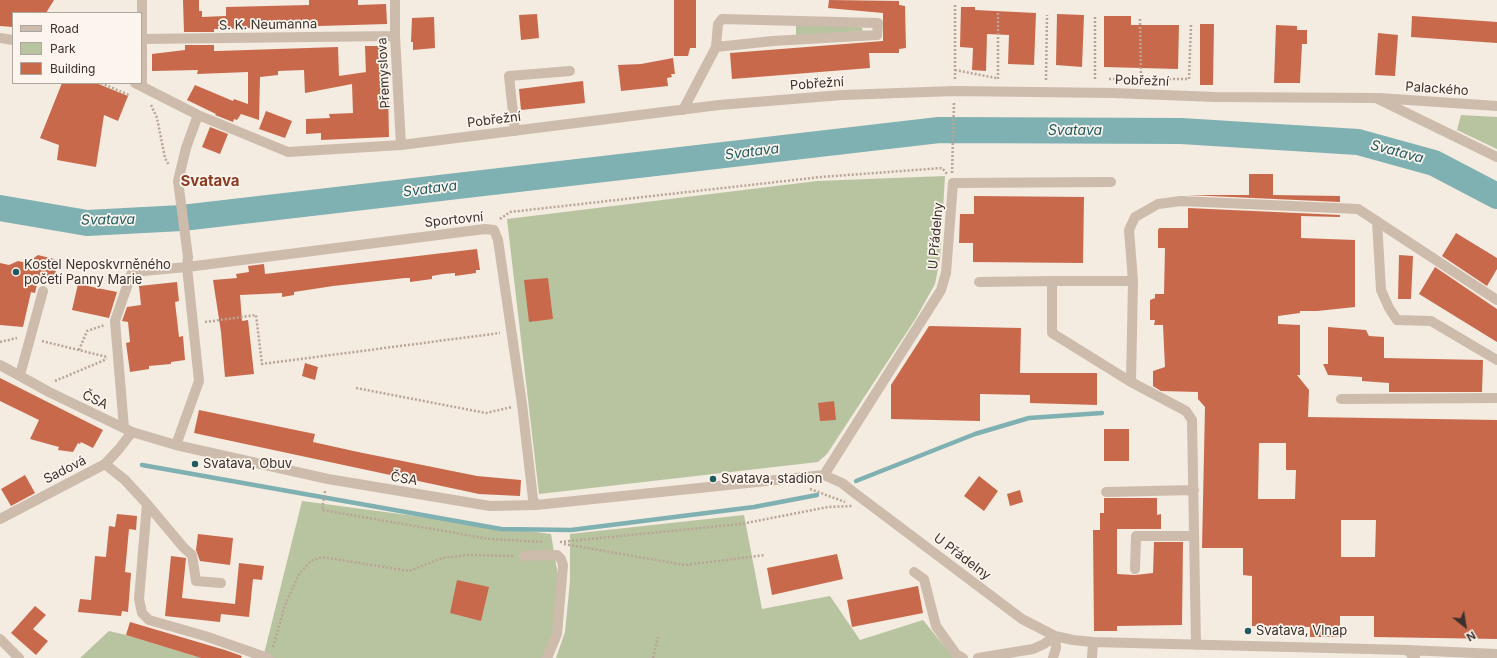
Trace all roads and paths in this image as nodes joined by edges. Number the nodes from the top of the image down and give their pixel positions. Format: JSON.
{"nodes":[{"id":1,"x":142,"y":0,"type":"edge"},
{"id":2,"x":395,"y":0,"type":"edge"},
{"id":3,"x":955,"y":5,"type":"dead end"},
{"id":4,"x":142,"y":12,"type":"edge"},
{"id":5,"x":998,"y":12,"type":"dead end"},
{"id":6,"x":1047,"y":15,"type":"dead end"},
{"id":7,"x":1095,"y":16,"type":"dead end"},
{"id":8,"x":1140,"y":19,"type":"dead end"},
{"id":9,"x":1191,"y":25,"type":"dead end"},
{"id":10,"x":395,"y":36,"type":"junction"},
{"id":11,"x":0,"y":38,"type":"edge"},
{"id":12,"x":142,"y":39,"type":"edge"},
{"id":13,"x":12,"y":40,"type":"edge"},
{"id":14,"x":716,"y":47,"type":"junction"},
{"id":15,"x":955,"y":70,"type":"junction"},
{"id":16,"x":570,"y":71,"type":"dead end"},
{"id":17,"x":998,"y":79,"type":"junction"},
{"id":18,"x":1006,"y":79,"type":"dead end"},
{"id":19,"x":1088,"y":79,"type":"dead end"},
{"id":20,"x":1095,"y":79,"type":"junction"},
{"id":21,"x":1141,"y":79,"type":"junction"},
{"id":22,"x":1038,"y":80,"type":"dead end"},
{"id":23,"x":1046,"y":80,"type":"junction"},
{"id":24,"x":1053,"y":80,"type":"dead end"},
{"id":25,"x":103,"y":84,"type":"edge"},
{"id":26,"x":138,"y":85,"type":"edge"},
{"id":27,"x":955,"y":91,"type":"junction"},
{"id":28,"x":130,"y":95,"type":"dead end"},
{"id":29,"x":1376,"y":98,"type":"junction"},
{"id":30,"x":144,"y":101,"type":"dead end"},
{"id":31,"x":151,"y":104,"type":"junction"},
{"id":32,"x":954,"y":106,"type":"dead end"},
{"id":33,"x":1497,"y":106,"type":"edge"},
{"id":34,"x":683,"y":110,"type":"junction"},
{"id":35,"x":198,"y":115,"type":"junction"},
{"id":36,"x":515,"y":130,"type":"junction"},
{"id":37,"x":401,"y":144,"type":"junction"},
{"id":38,"x":1497,"y":157,"type":"edge"},
{"id":39,"x":952,"y":178,"type":"junction"},
{"id":40,"x":178,"y":181,"type":"junction"},
{"id":41,"x":1111,"y":182,"type":"dead end"},
{"id":42,"x":1377,"y":221,"type":"junction"},
{"id":43,"x":494,"y":230,"type":"junction"},
{"id":44,"x":187,"y":267,"type":"junction"},
{"id":45,"x":1052,"y":281,"type":"junction"},
{"id":46,"x":1133,"y":281,"type":"junction"},
{"id":47,"x":979,"y":282,"type":"dead end"},
{"id":48,"x":43,"y":291,"type":"dead end"},
{"id":49,"x":1497,"y":300,"type":"edge"},
{"id":50,"x":115,"y":321,"type":"junction"},
{"id":51,"x":193,"y":324,"type":"junction"},
{"id":52,"x":510,"y":331,"type":"junction"},
{"id":53,"x":30,"y":338,"type":"junction"},
{"id":54,"x":0,"y":342,"type":"edge"},
{"id":55,"x":79,"y":350,"type":"junction"},
{"id":56,"x":1497,"y":360,"type":"edge"},
{"id":57,"x":0,"y":366,"type":"edge"},
{"id":58,"x":20,"y":375,"type":"junction"},
{"id":59,"x":1131,"y":382,"type":"junction"},
{"id":60,"x":356,"y":388,"type":"dead end"},
{"id":61,"x":49,"y":392,"type":"junction"},
{"id":62,"x":1497,"y":398,"type":"edge"},
{"id":63,"x":1341,"y":399,"type":"dead end"},
{"id":64,"x":522,"y":404,"type":"junction"},
{"id":65,"x":128,"y":430,"type":"junction"},
{"id":66,"x":176,"y":445,"type":"junction"},
{"id":67,"x":104,"y":464,"type":"junction"},
{"id":68,"x":828,"y":476,"type":"junction"},
{"id":69,"x":806,"y":488,"type":"dead end"},
{"id":70,"x":326,"y":490,"type":"dead end"},
{"id":71,"x":1194,"y":490,"type":"junction"},
{"id":72,"x":1106,"y":492,"type":"dead end"},
{"id":73,"x":147,"y":504,"type":"junction"},
{"id":74,"x":536,"y":505,"type":"junction"},
{"id":75,"x":0,"y":519,"type":"edge"},
{"id":76,"x":1194,"y":536,"type":"junction"},
{"id":77,"x":548,"y":542,"type":"dead end"},
{"id":78,"x":765,"y":555,"type":"dead end"},
{"id":79,"x":524,"y":556,"type":"joint"},
{"id":80,"x":1135,"y":569,"type":"dead end"},
{"id":81,"x":914,"y":572,"type":"dead end"},
{"id":82,"x":221,"y":583,"type":"dead end"},
{"id":83,"x":658,"y":636,"type":"dead end"},
{"id":84,"x":1055,"y":636,"type":"junction"},
{"id":85,"x":0,"y":639,"type":"edge"},
{"id":86,"x":1093,"y":642,"type":"junction"},
{"id":87,"x":1196,"y":645,"type":"junction"},
{"id":88,"x":1407,"y":650,"type":"junction"},
{"id":89,"x":1497,"y":654,"type":"edge"},
{"id":90,"x":270,"y":657,"type":"edge"},
{"id":91,"x":19,"y":658,"type":"edge"},
{"id":92,"x":546,"y":658,"type":"edge"},
{"id":93,"x":653,"y":658,"type":"edge"},
{"id":94,"x":963,"y":658,"type":"edge"},
{"id":95,"x":978,"y":658,"type":"edge"},
{"id":96,"x":1053,"y":658,"type":"edge"},
{"id":97,"x":1092,"y":658,"type":"edge"},
{"id":98,"x":1415,"y":658,"type":"edge"}],
"edges":[{"from":1,"to":4,"type":"street"},
{"from":2,"to":10,"type":"street","name":"Přemyslova"},
{"from":3,"to":15,"type":"path"},
{"from":5,"to":17,"type":"path"},
{"from":6,"to":23,"type":"path"},
{"from":7,"to":20,"type":"path"},
{"from":8,"to":21,"type":"path"},
{"from":9,"to":21,"type":"path"},
{"from":10,"to":12,"type":"street","name":"S. K. Neumanna"},
{"from":10,"to":37,"type":"street","name":"Přemyslova"},
{"from":11,"to":13,"type":"street"},
{"from":14,"to":14,"type":"street"},
{"from":14,"to":34,"type":"street"},
{"from":15,"to":17,"type":"path"},
{"from":15,"to":27,"type":"path"},
{"from":16,"to":36,"type":"street"},
{"from":17,"to":18,"type":"path"},
{"from":19,"to":20,"type":"path"},
{"from":20,"to":21,"type":"path"},
{"from":22,"to":23,"type":"path"},
{"from":23,"to":24,"type":"path"},
{"from":25,"to":28,"type":"path"},
{"from":26,"to":31,"type":"path"},
{"from":26,"to":35,"type":"street","name":"Pobřežní"},
{"from":27,"to":29,"type":"street","name":"Pobřežní"},
{"from":27,"to":34,"type":"street","name":"Pobřežní"},
{"from":29,"to":33,"type":"street","name":"Palackého"},
{"from":29,"to":38,"type":"street","name":"Pobřežní"},
{"from":30,"to":31,"type":"path"},
{"from":31,"to":40,"type":"path"},
{"from":32,"to":39,"type":"path"},
{"from":34,"to":36,"type":"street","name":"Pobřežní"},
{"from":35,"to":37,"type":"street","name":"Pobřežní"},
{"from":35,"to":40,"type":"street"},
{"from":36,"to":37,"type":"street","name":"Pobřežní"},
{"from":39,"to":41,"type":"street"},
{"from":39,"to":43,"type":"path"},
{"from":39,"to":68,"type":"street","name":"U Přádelny"},
{"from":40,"to":44,"type":"street"},
{"from":42,"to":46,"type":"street"},
{"from":42,"to":49,"type":"street"},
{"from":42,"to":56,"type":"street"},
{"from":43,"to":44,"type":"street","name":"Sportovní"},
{"from":43,"to":52,"type":"street","name":"Sportovní"},
{"from":44,"to":50,"type":"street","name":"Sportovní"},
{"from":44,"to":51,"type":"street"},
{"from":45,"to":46,"type":"street"},
{"from":45,"to":47,"type":"street"},
{"from":45,"to":59,"type":"street"},
{"from":46,"to":59,"type":"street"},
{"from":48,"to":53,"type":"street"},
{"from":50,"to":55,"type":"path"},
{"from":50,"to":65,"type":"street"},
{"from":51,"to":52,"type":"path"},
{"from":51,"to":66,"type":"street"},
{"from":52,"to":64,"type":"street","name":"Sportovní"},
{"from":53,"to":54,"type":"path"},
{"from":53,"to":55,"type":"path"},
{"from":53,"to":58,"type":"street"},
{"from":55,"to":61,"type":"path"},
{"from":57,"to":58,"type":"street","name":"ČSA"},
{"from":58,"to":61,"type":"street","name":"ČSA"},
{"from":59,"to":71,"type":"street"},
{"from":60,"to":64,"type":"path"},
{"from":61,"to":65,"type":"street","name":"ČSA"},
{"from":62,"to":63,"type":"street"},
{"from":64,"to":74,"type":"street","name":"Sportovní"},
{"from":65,"to":66,"type":"street","name":"ČSA"},
{"from":65,"to":67,"type":"street","name":"Sadová"},
{"from":66,"to":74,"type":"street","name":"ČSA"},
{"from":67,"to":73,"type":"street"},
{"from":67,"to":75,"type":"street","name":"Sadová"},
{"from":68,"to":74,"type":"street","name":"ČSA"},
{"from":68,"to":84,"type":"street","name":"U Přádelny"},
{"from":69,"to":78,"type":"path"},
{"from":70,"to":77,"type":"path"},
{"from":71,"to":72,"type":"street"},
{"from":71,"to":76,"type":"street"},
{"from":73,"to":82,"type":"street"},
{"from":73,"to":90,"type":"street"},
{"from":76,"to":80,"type":"street"},
{"from":76,"to":87,"type":"street"},
{"from":79,"to":90,"type":"path"},
{"from":79,"to":92,"type":"street"},
{"from":81,"to":94,"type":"street"},
{"from":83,"to":93,"type":"path"},
{"from":84,"to":86,"type":"street","name":"U Přádelny"},
{"from":84,"to":95,"type":"street"},
{"from":84,"to":96,"type":"street"},
{"from":85,"to":91,"type":"street"},
{"from":86,"to":87,"type":"street","name":"U Přádelny"},
{"from":86,"to":97,"type":"street"},
{"from":87,"to":88,"type":"street","name":"U Přádelny"},
{"from":88,"to":89,"type":"street","name":"U Přádelny"},
{"from":88,"to":98,"type":"street"}]}
